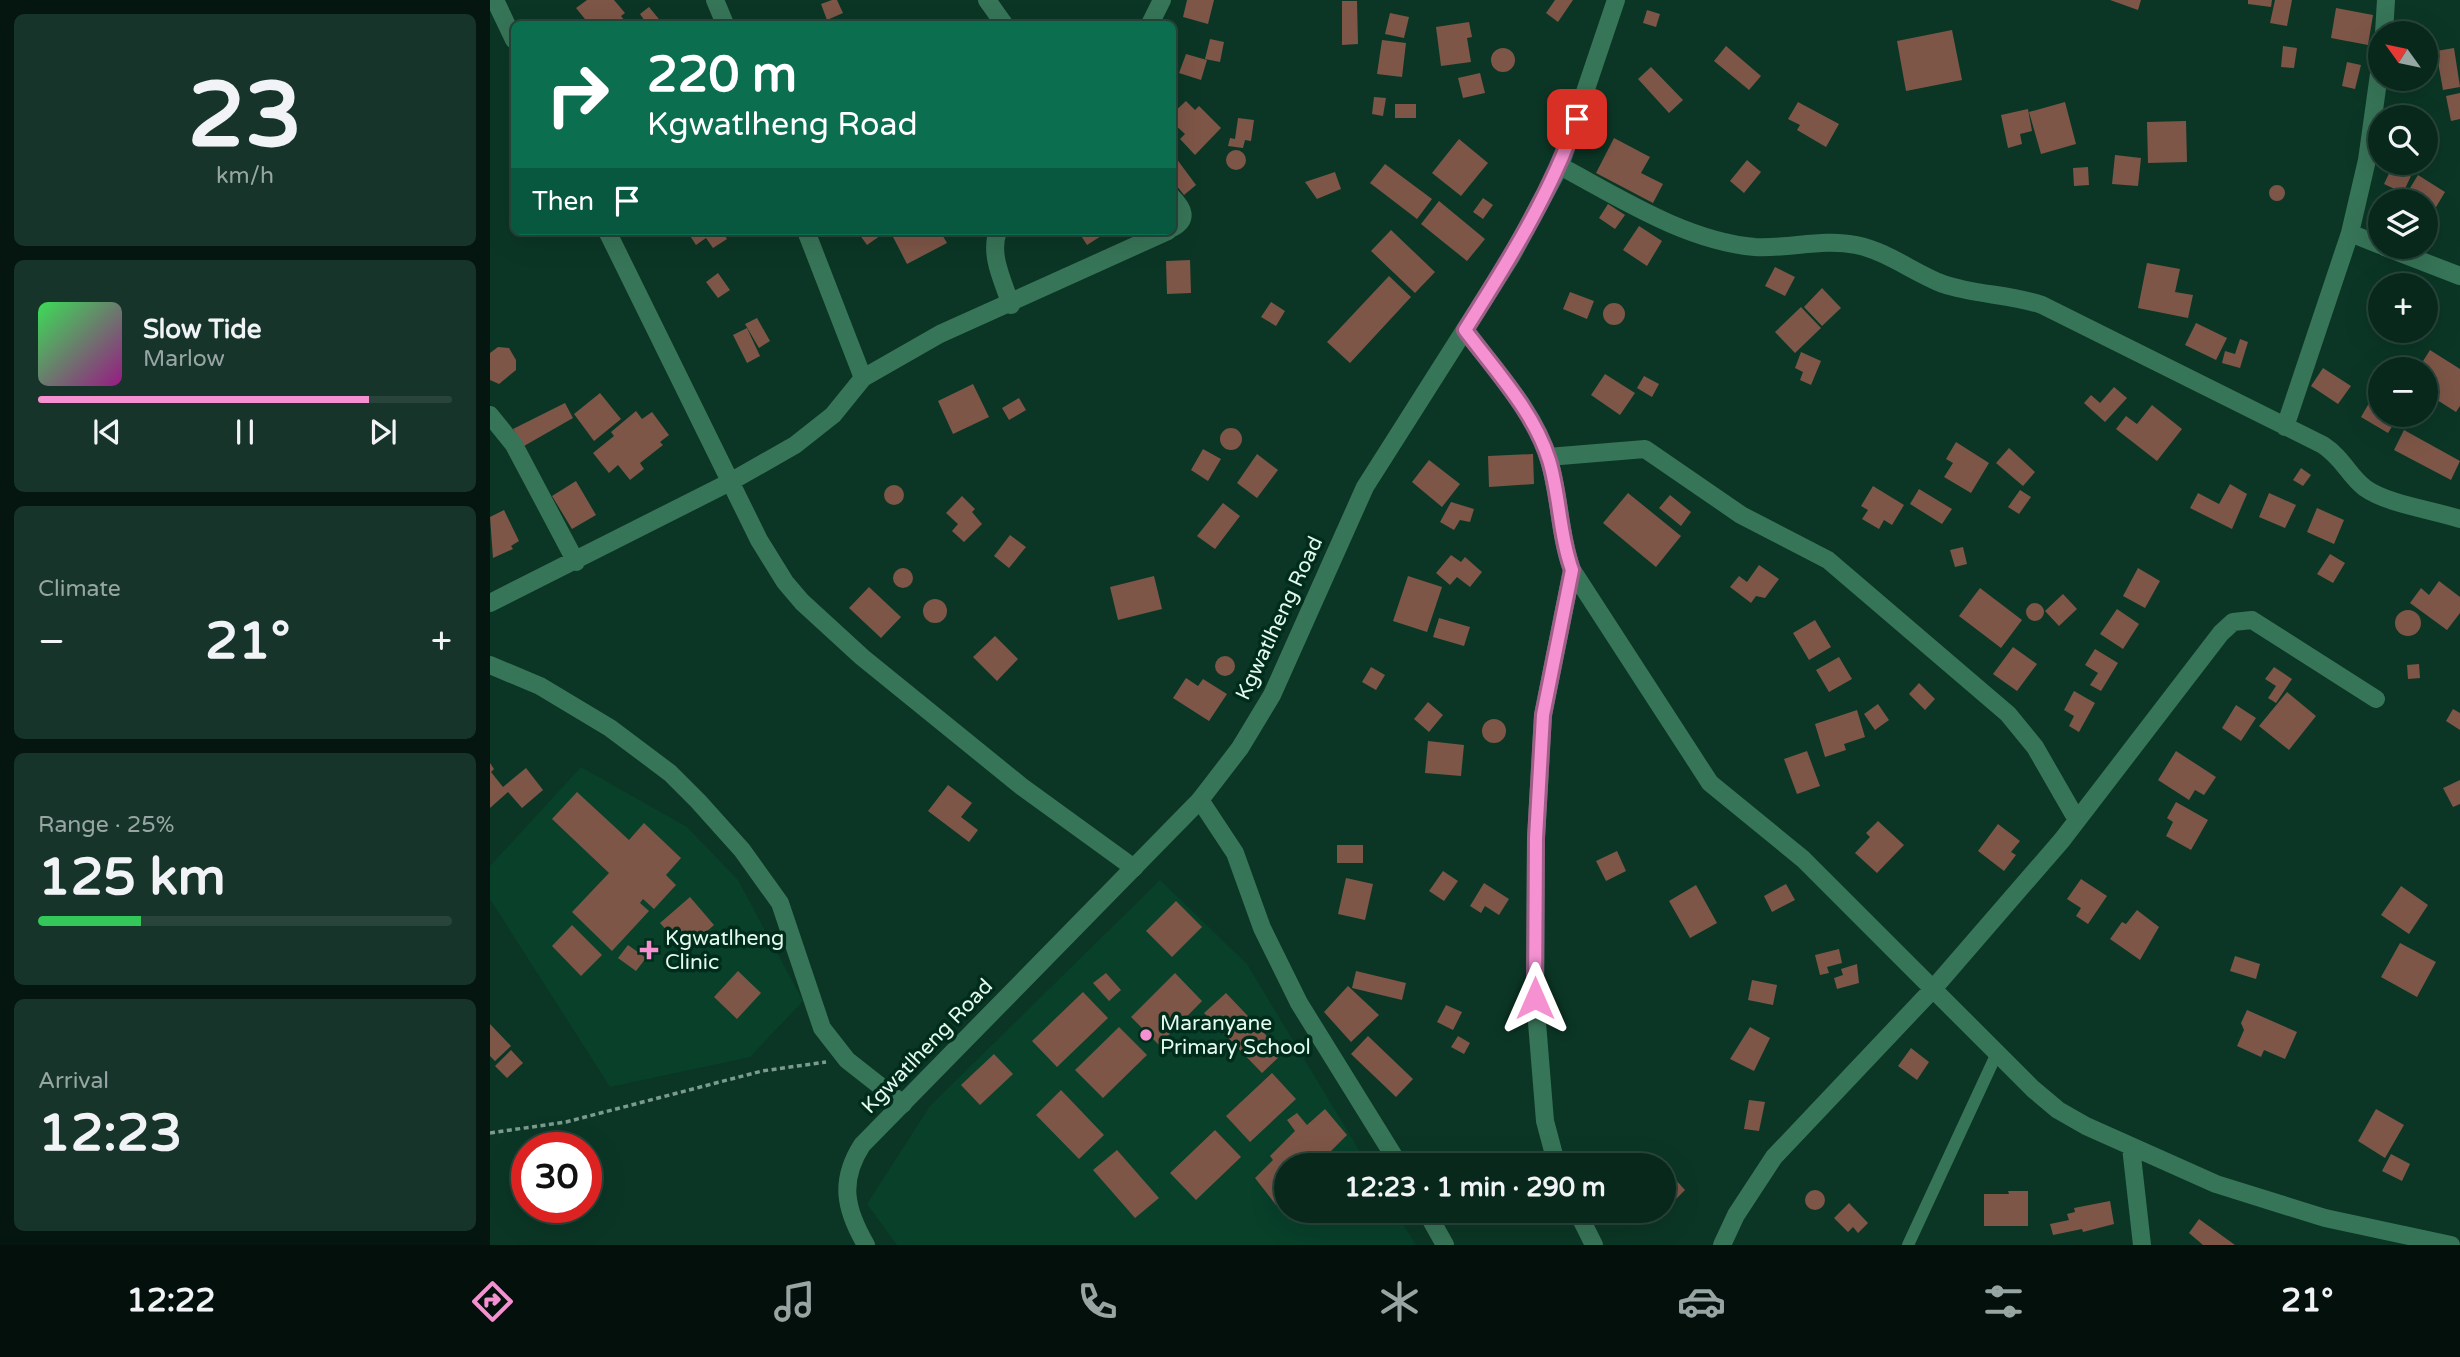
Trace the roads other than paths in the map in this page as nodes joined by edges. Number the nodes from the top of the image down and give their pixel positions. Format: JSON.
{"nodes":[{"id":1,"x":495,"y":0,"type":"edge"},
{"id":2,"x":715,"y":0,"type":"edge"},
{"id":3,"x":988,"y":0,"type":"edge"},
{"id":4,"x":1162,"y":0,"type":"edge"},
{"id":5,"x":1616,"y":0,"type":"edge"},
{"id":6,"x":2386,"y":0,"type":"edge"},
{"id":7,"x":723,"y":21,"type":"edge"},
{"id":8,"x":1002,"y":21,"type":"edge"},
{"id":9,"x":1152,"y":21,"type":"edge"},
{"id":10,"x":2385,"y":21,"type":"edge"},
{"id":11,"x":511,"y":34,"type":"edge"},
{"id":12,"x":2377,"y":91,"type":"edge"},
{"id":13,"x":1560,"y":166,"type":"junction"},
{"id":14,"x":1176,"y":201,"type":"edge"},
{"id":15,"x":1176,"y":226,"type":"edge"},
{"id":16,"x":2350,"y":233,"type":"junction"},
{"id":17,"x":609,"y":235,"type":"edge"},
{"id":18,"x":808,"y":235,"type":"edge"},
{"id":19,"x":997,"y":235,"type":"edge"},
{"id":20,"x":1160,"y":235,"type":"edge"},
{"id":21,"x":2368,"y":240,"type":"edge"},
{"id":22,"x":2416,"y":259,"type":"edge"},
{"id":23,"x":2460,"y":276,"type":"edge"},
{"id":24,"x":1011,"y":305,"type":"junction"},
{"id":25,"x":1465,"y":330,"type":"junction"},
{"id":26,"x":863,"y":378,"type":"junction"},
{"id":27,"x":490,"y":415,"type":"edge"},
{"id":28,"x":2285,"y":427,"type":"junction"},
{"id":29,"x":1548,"y":457,"type":"junction"},
{"id":30,"x":730,"y":482,"type":"junction"},
{"id":31,"x":2460,"y":519,"type":"edge"},
{"id":32,"x":576,"y":562,"type":"junction"},
{"id":33,"x":1572,"y":570,"type":"junction"},
{"id":34,"x":490,"y":603,"type":"edge"},
{"id":35,"x":490,"y":665,"type":"edge"},
{"id":36,"x":2376,"y":699,"type":"dead end"},
{"id":37,"x":1200,"y":800,"type":"junction"},
{"id":38,"x":2077,"y":820,"type":"junction"},
{"id":39,"x":1134,"y":868,"type":"junction"},
{"id":40,"x":1933,"y":989,"type":"junction"},
{"id":41,"x":1997,"y":1053,"type":"junction"},
{"id":42,"x":903,"y":1104,"type":"junction"},
{"id":43,"x":2131,"y":1147,"type":"junction"},
{"id":44,"x":1392,"y":1153,"type":"edge"},
{"id":45,"x":1554,"y":1153,"type":"edge"},
{"id":46,"x":1433,"y":1223,"type":"edge"},
{"id":47,"x":1583,"y":1223,"type":"edge"},
{"id":48,"x":866,"y":1245,"type":"edge"},
{"id":49,"x":1446,"y":1245,"type":"edge"},
{"id":50,"x":1594,"y":1245,"type":"edge"},
{"id":51,"x":1722,"y":1245,"type":"edge"},
{"id":52,"x":1908,"y":1245,"type":"edge"},
{"id":53,"x":2141,"y":1245,"type":"edge"},
{"id":54,"x":2451,"y":1245,"type":"edge"}],
"edges":[{"from":1,"to":11,"type":"street"},
{"from":2,"to":7,"type":"street"},
{"from":3,"to":8,"type":"street"},
{"from":4,"to":9,"type":"street"},
{"from":5,"to":13,"type":"street","name":"Kgwatlheng Road"},
{"from":6,"to":10,"type":"street"},
{"from":12,"to":16,"type":"street"},
{"from":13,"to":25,"type":"street","name":"Kgwatlheng Road"},
{"from":13,"to":28,"type":"street"},
{"from":14,"to":15,"type":"street"},
{"from":16,"to":21,"type":"street"},
{"from":16,"to":28,"type":"street"},
{"from":17,"to":30,"type":"street"},
{"from":18,"to":26,"type":"street"},
{"from":19,"to":24,"type":"street"},
{"from":20,"to":24,"type":"street"},
{"from":22,"to":23,"type":"street"},
{"from":24,"to":26,"type":"street"},
{"from":25,"to":29,"type":"street"},
{"from":25,"to":37,"type":"street","name":"Kgwatlheng Road"},
{"from":26,"to":30,"type":"street"},
{"from":27,"to":32,"type":"street"},
{"from":28,"to":31,"type":"street"},
{"from":29,"to":33,"type":"street"},
{"from":29,"to":38,"type":"street"},
{"from":30,"to":32,"type":"street"},
{"from":30,"to":39,"type":"street"},
{"from":32,"to":34,"type":"street"},
{"from":33,"to":40,"type":"street"},
{"from":33,"to":45,"type":"street"},
{"from":35,"to":42,"type":"street"},
{"from":36,"to":38,"type":"street"},
{"from":37,"to":39,"type":"street","name":"Kgwatlheng Road"},
{"from":37,"to":44,"type":"street"},
{"from":38,"to":40,"type":"street"},
{"from":39,"to":42,"type":"street","name":"Kgwatlheng Road"},
{"from":40,"to":41,"type":"street"},
{"from":40,"to":51,"type":"street"},
{"from":41,"to":43,"type":"street"},
{"from":41,"to":52,"type":"lane"},
{"from":42,"to":48,"type":"street","name":"Kgwatlheng Road"},
{"from":43,"to":53,"type":"street"},
{"from":43,"to":54,"type":"street"},
{"from":46,"to":49,"type":"street"},
{"from":47,"to":50,"type":"street"}]}
